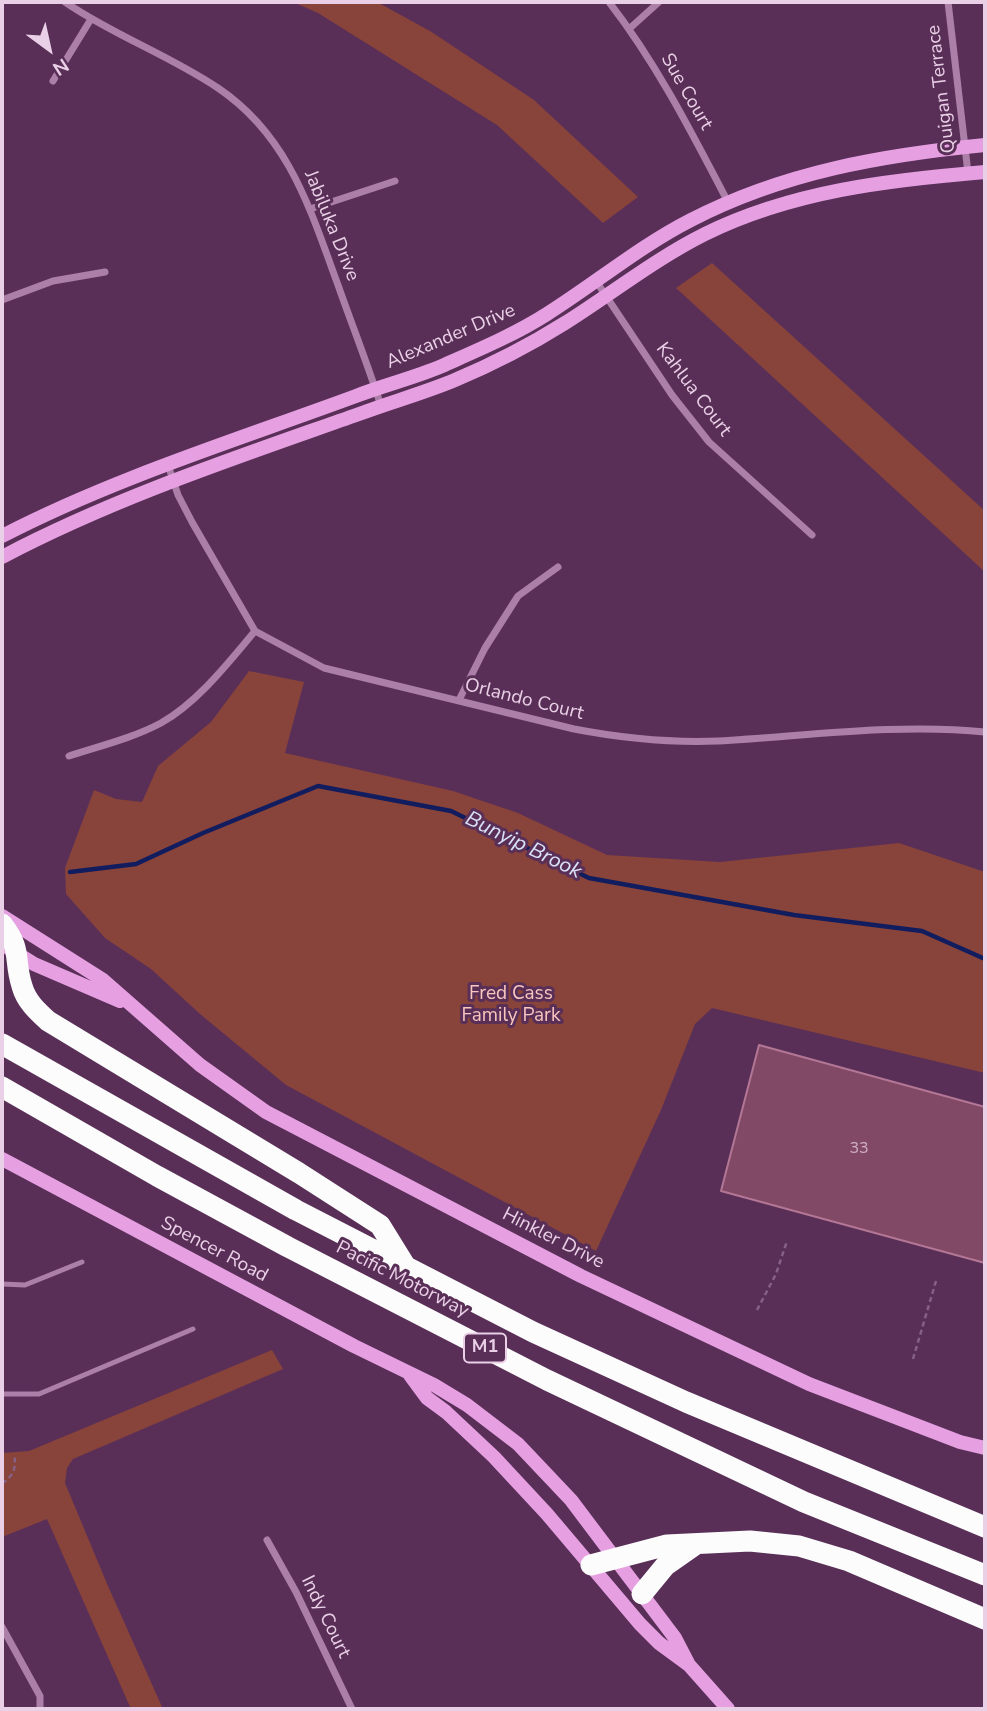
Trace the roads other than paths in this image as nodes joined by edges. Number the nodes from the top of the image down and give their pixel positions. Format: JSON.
{"nodes":[{"id":1,"x":65,"y":2,"type":"edge"},
{"id":2,"x":609,"y":2,"type":"edge"},
{"id":3,"x":659,"y":2,"type":"edge"},
{"id":4,"x":948,"y":2,"type":"edge"},
{"id":5,"x":90,"y":19,"type":"junction"},
{"id":6,"x":629,"y":29,"type":"junction"},
{"id":7,"x":53,"y":81,"type":"dead end"},
{"id":8,"x":985,"y":145,"type":"edge"},
{"id":9,"x":964,"y":147,"type":"junction"},
{"id":10,"x":985,"y":172,"type":"edge"},
{"id":11,"x":968,"y":173,"type":"junction"},
{"id":12,"x":395,"y":181,"type":"dead end"},
{"id":13,"x":728,"y":202,"type":"junction"},
{"id":14,"x":310,"y":209,"type":"junction"},
{"id":15,"x":105,"y":272,"type":"dead end"},
{"id":16,"x":596,"y":280,"type":"junction"},
{"id":17,"x":607,"y":296,"type":"junction"},
{"id":18,"x":2,"y":300,"type":"edge"},
{"id":19,"x":375,"y":389,"type":"junction"},
{"id":20,"x":381,"y":406,"type":"junction"},
{"id":21,"x":168,"y":465,"type":"junction"},
{"id":22,"x":173,"y":481,"type":"junction"},
{"id":23,"x":812,"y":535,"type":"dead end"},
{"id":24,"x":2,"y":536,"type":"edge"},
{"id":25,"x":2,"y":557,"type":"edge"},
{"id":26,"x":558,"y":567,"type":"dead end"},
{"id":27,"x":255,"y":631,"type":"junction"},
{"id":28,"x":458,"y":700,"type":"junction"},
{"id":29,"x":985,"y":732,"type":"edge"},
{"id":30,"x":69,"y":756,"type":"dead end"},
{"id":31,"x":2,"y":916,"type":"edge"},
{"id":32,"x":2,"y":924,"type":"edge"},
{"id":33,"x":9,"y":949,"type":"edge"},
{"id":34,"x":134,"y":1008,"type":"junction"},
{"id":35,"x":2,"y":1044,"type":"edge"},
{"id":36,"x":2,"y":1087,"type":"edge"},
{"id":37,"x":2,"y":1159,"type":"edge"},
{"id":38,"x":82,"y":1262,"type":"dead end"},
{"id":39,"x":407,"y":1269,"type":"junction"},
{"id":40,"x":2,"y":1284,"type":"edge"},
{"id":41,"x":193,"y":1329,"type":"dead end"},
{"id":42,"x":409,"y":1374,"type":"junction"},
{"id":43,"x":2,"y":1394,"type":"edge"},
{"id":44,"x":985,"y":1448,"type":"edge"},
{"id":45,"x":985,"y":1527,"type":"edge"},
{"id":46,"x":267,"y":1540,"type":"dead end"},
{"id":47,"x":695,"y":1545,"type":"junction"},
{"id":48,"x":615,"y":1559,"type":"junction"},
{"id":49,"x":591,"y":1565,"type":"junction"},
{"id":50,"x":985,"y":1575,"type":"edge"},
{"id":51,"x":642,"y":1594,"type":"junction"},
{"id":52,"x":985,"y":1619,"type":"edge"},
{"id":53,"x":2,"y":1627,"type":"edge"},
{"id":54,"x":690,"y":1665,"type":"junction"},
{"id":55,"x":40,"y":1709,"type":"edge"},
{"id":56,"x":352,"y":1709,"type":"edge"},
{"id":57,"x":728,"y":1709,"type":"edge"}],
"edges":[{"from":1,"to":5,"type":"street","name":"Jabiluka Drive"},
{"from":2,"to":6,"type":"street","name":"Sue Court"},
{"from":3,"to":6,"type":"street"},
{"from":4,"to":9,"type":"street","name":"Quigan Terrace"},
{"from":5,"to":7,"type":"street"},
{"from":5,"to":14,"type":"street","name":"Jabiluka Drive"},
{"from":6,"to":13,"type":"street","name":"Sue Court"},
{"from":8,"to":9,"type":"street","name":"Alexander Drive"},
{"from":9,"to":11,"type":"street","name":"Quigan Terrace"},
{"from":9,"to":13,"type":"street","name":"Alexander Drive"},
{"from":10,"to":11,"type":"street","name":"Alexander Drive"},
{"from":11,"to":17,"type":"street","name":"Alexander Drive"},
{"from":12,"to":14,"type":"street"},
{"from":13,"to":16,"type":"street","name":"Alexander Drive"},
{"from":14,"to":19,"type":"street","name":"Jabiluka Drive"},
{"from":15,"to":18,"type":"street"},
{"from":16,"to":17,"type":"street","name":"Kahlua Court"},
{"from":16,"to":19,"type":"street","name":"Alexander Drive"},
{"from":17,"to":20,"type":"street","name":"Alexander Drive"},
{"from":17,"to":23,"type":"street","name":"Kahlua Court"},
{"from":19,"to":20,"type":"street","name":"Jabiluka Drive"},
{"from":19,"to":21,"type":"street","name":"Alexander Drive"},
{"from":20,"to":22,"type":"street","name":"Alexander Drive"},
{"from":21,"to":22,"type":"street"},
{"from":21,"to":24,"type":"street","name":"Alexander Drive"},
{"from":22,"to":25,"type":"street","name":"Alexander Drive"},
{"from":22,"to":27,"type":"street"},
{"from":26,"to":28,"type":"street"},
{"from":27,"to":28,"type":"street","name":"Orlando Court"},
{"from":27,"to":30,"type":"street"},
{"from":28,"to":29,"type":"street","name":"Orlando Court"},
{"from":31,"to":34,"type":"street","name":"Hinkler Drive"},
{"from":32,"to":33,"type":"highway"},
{"from":33,"to":34,"type":"street","name":"Hinkler Drive"},
{"from":33,"to":39,"type":"highway"},
{"from":34,"to":44,"type":"street","name":"Hinkler Drive"},
{"from":35,"to":39,"type":"highway","name":"Pacific Motorway","number":"M1"},
{"from":36,"to":50,"type":"highway","name":"Pacific Motorway","number":"M1"},
{"from":37,"to":42,"type":"street","name":"Spencer Road"},
{"from":38,"to":40,"type":"lane"},
{"from":39,"to":45,"type":"highway","name":"Pacific Motorway","number":"M1"},
{"from":41,"to":43,"type":"lane"},
{"from":42,"to":48,"type":"street","name":"Spencer Road"},
{"from":42,"to":49,"type":"street","name":"Spencer Road"},
{"from":46,"to":56,"type":"street","name":"Indy Court"},
{"from":47,"to":48,"type":"highway"},
{"from":47,"to":51,"type":"highway"},
{"from":47,"to":52,"type":"highway"},
{"from":48,"to":49,"type":"highway"},
{"from":48,"to":51,"type":"street","name":"Spencer Road"},
{"from":49,"to":54,"type":"street","name":"Spencer Road"},
{"from":51,"to":54,"type":"street","name":"Spencer Road"},
{"from":53,"to":55,"type":"street"},
{"from":54,"to":57,"type":"street","name":"Spencer Road"}]}
